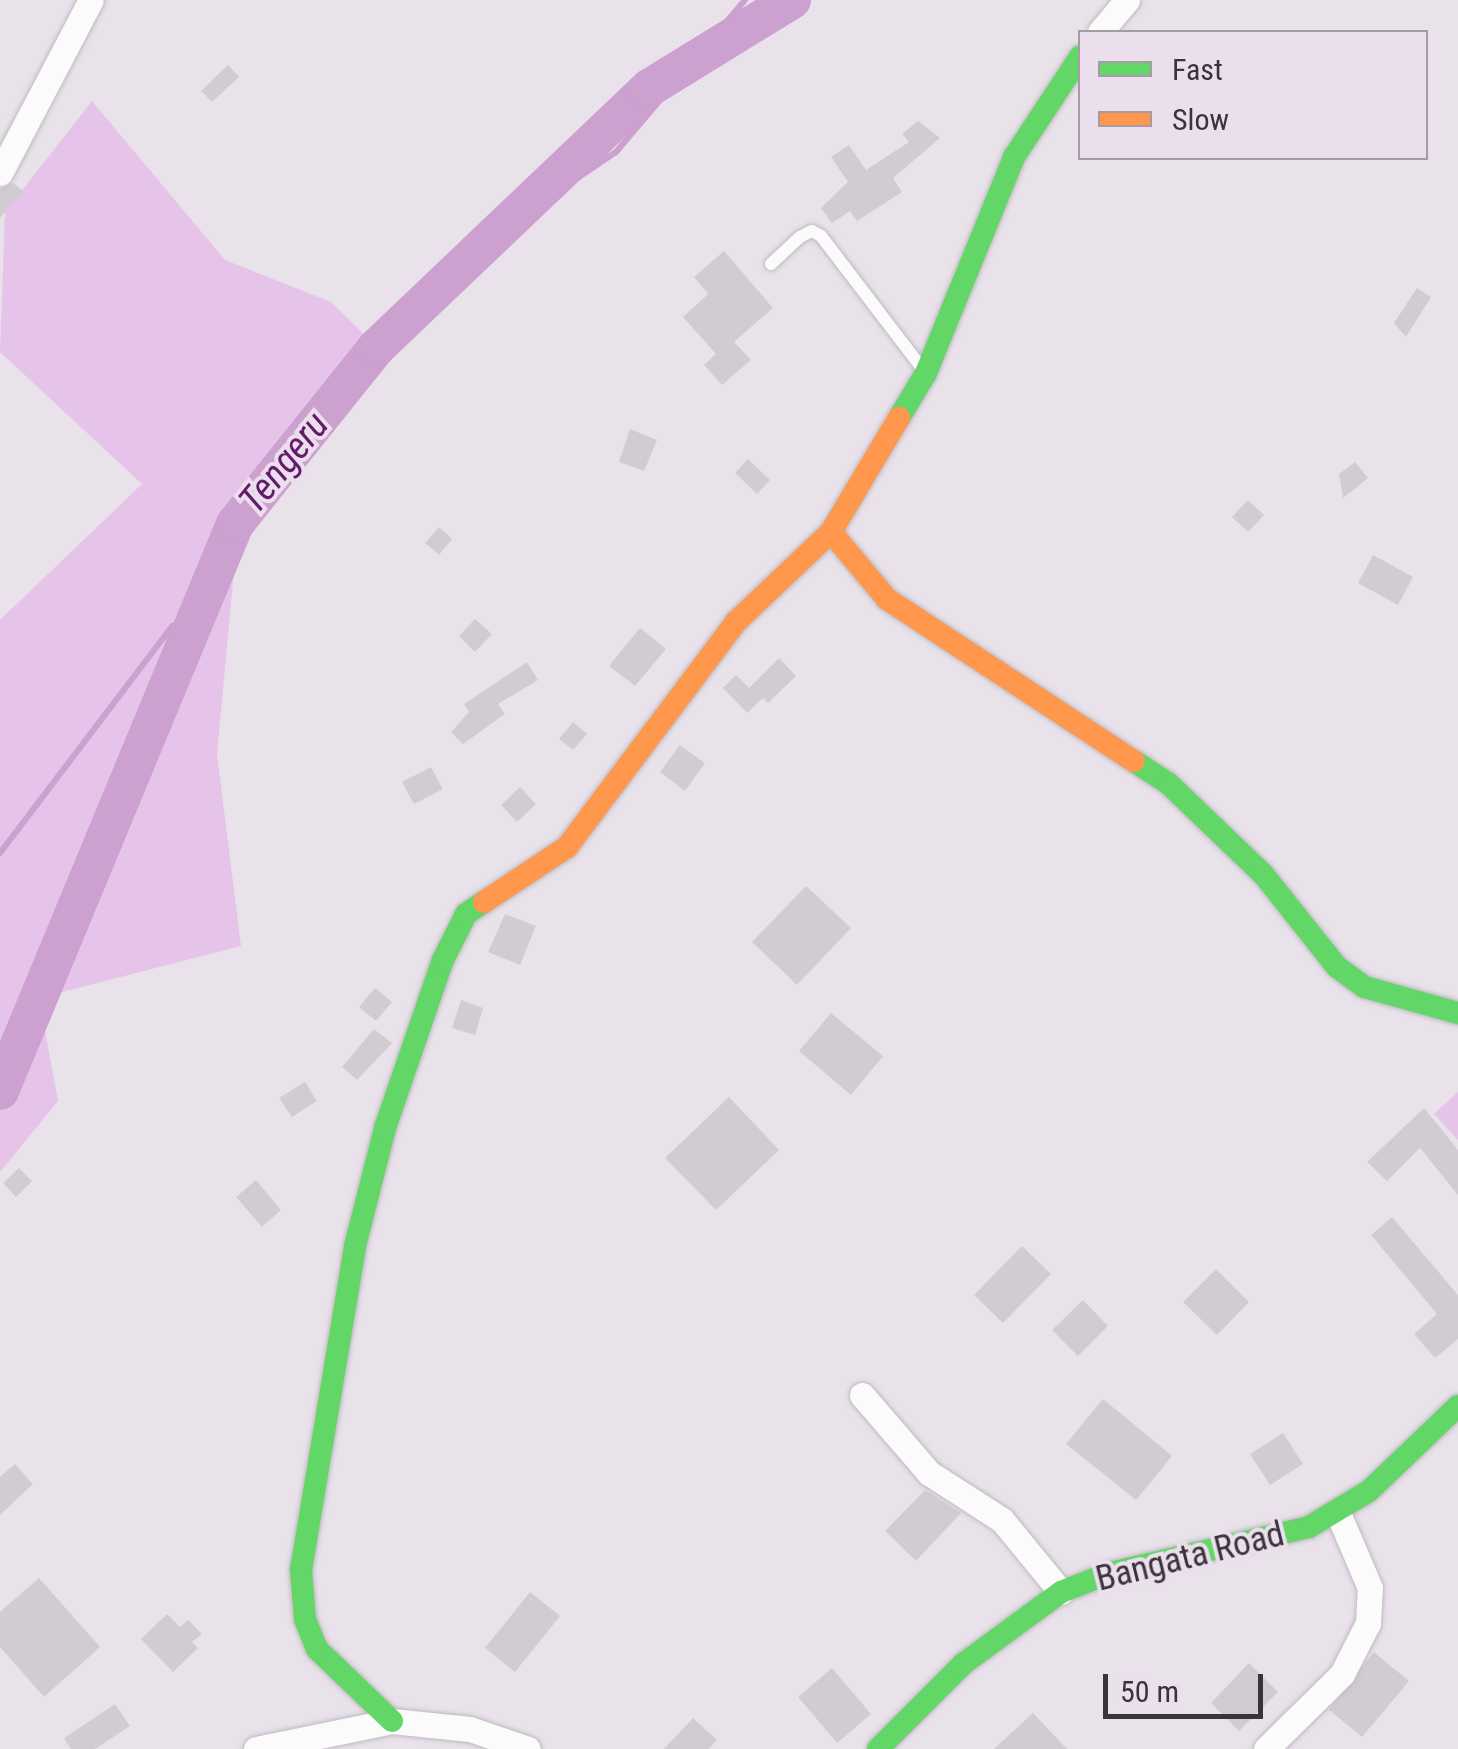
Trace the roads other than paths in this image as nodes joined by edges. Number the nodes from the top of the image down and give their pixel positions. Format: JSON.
{"nodes":[{"id":1,"x":91,"y":0,"type":"edge"},
{"id":2,"x":1126,"y":0,"type":"edge"},
{"id":3,"x":1102,"y":30,"type":"edge"},
{"id":4,"x":1078,"y":60,"type":"edge"},
{"id":5,"x":0,"y":172,"type":"edge"},
{"id":6,"x":770,"y":264,"type":"dead end"},
{"id":7,"x":926,"y":373,"type":"junction"},
{"id":8,"x":831,"y":532,"type":"junction"},
{"id":9,"x":1458,"y":1013,"type":"edge"},
{"id":10,"x":862,"y":1395,"type":"dead end"},
{"id":11,"x":1458,"y":1406,"type":"edge"},
{"id":12,"x":1338,"y":1513,"type":"junction"},
{"id":13,"x":1061,"y":1592,"type":"junction"},
{"id":14,"x":392,"y":1721,"type":"junction"},
{"id":15,"x":256,"y":1749,"type":"edge"},
{"id":16,"x":528,"y":1749,"type":"edge"},
{"id":17,"x":878,"y":1749,"type":"edge"},
{"id":18,"x":1266,"y":1749,"type":"edge"}],
"edges":[{"from":1,"to":5,"type":"street"},
{"from":2,"to":3,"type":"street"},
{"from":4,"to":7,"type":"street"},
{"from":6,"to":7,"type":"lane"},
{"from":7,"to":8,"type":"street"},
{"from":8,"to":9,"type":"street"},
{"from":8,"to":14,"type":"street"},
{"from":10,"to":13,"type":"street"},
{"from":11,"to":12,"type":"street","name":"Bangata Road"},
{"from":12,"to":13,"type":"street","name":"Bangata Road"},
{"from":12,"to":18,"type":"street"},
{"from":13,"to":17,"type":"street","name":"Bangata Road"},
{"from":14,"to":15,"type":"street"},
{"from":14,"to":16,"type":"street"}]}
